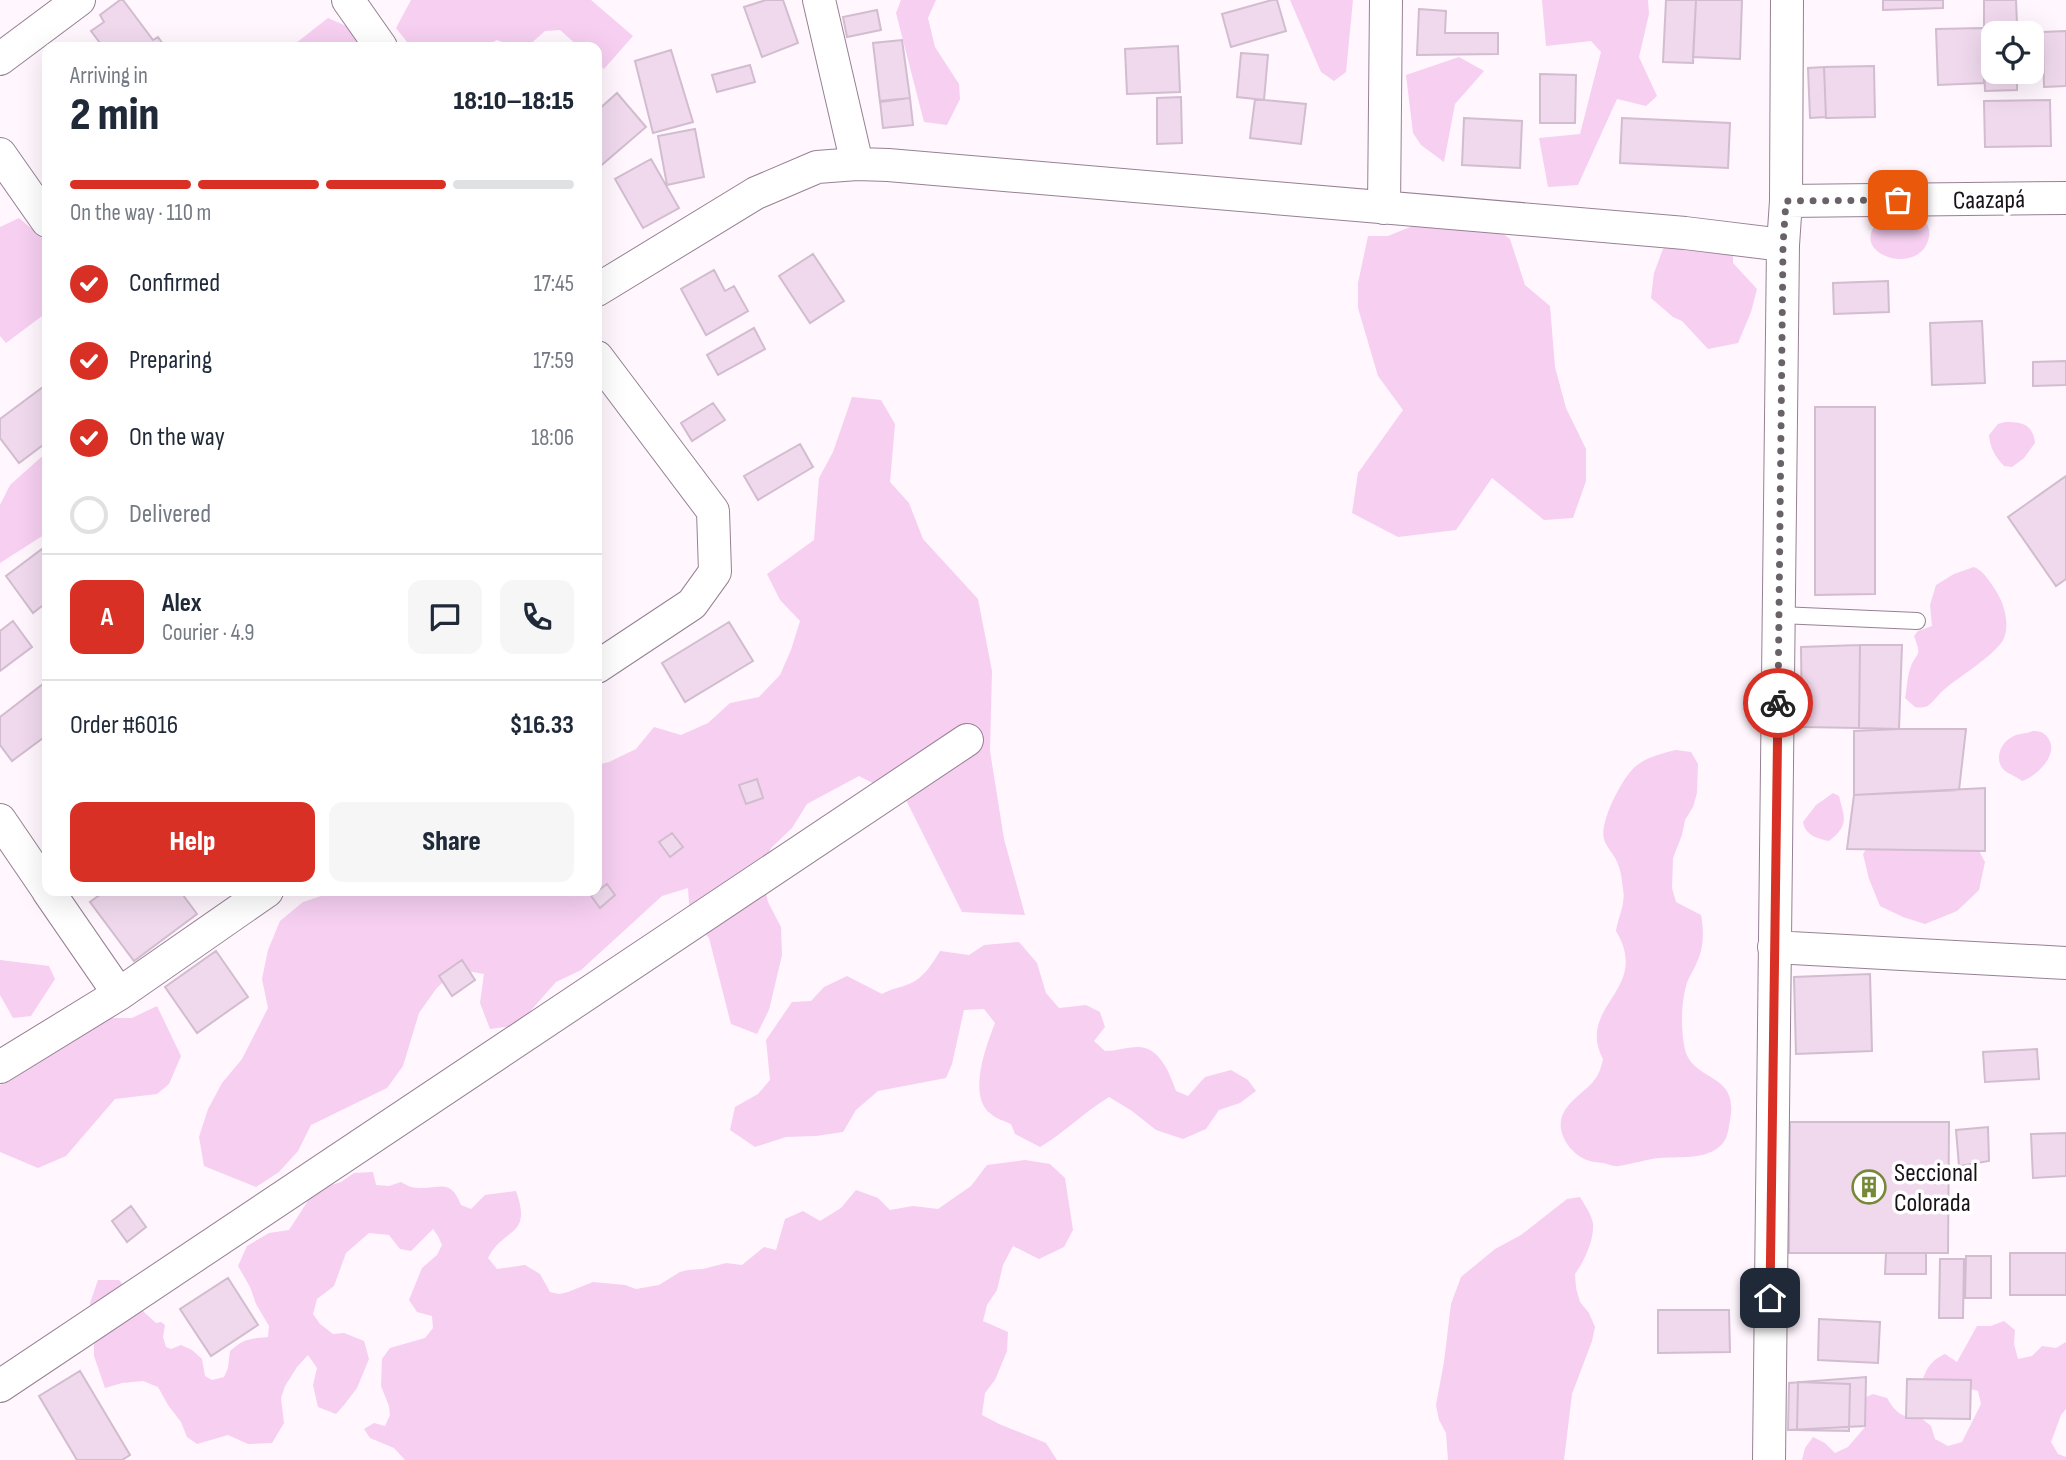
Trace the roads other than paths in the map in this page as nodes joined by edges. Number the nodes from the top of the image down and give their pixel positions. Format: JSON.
{"nodes":[{"id":1,"x":79,"y":0,"type":"edge"},
{"id":2,"x":348,"y":0,"type":"edge"},
{"id":3,"x":819,"y":0,"type":"edge"},
{"id":4,"x":1386,"y":0,"type":"edge"},
{"id":5,"x":1787,"y":0,"type":"edge"},
{"id":6,"x":377,"y":42,"type":"edge"},
{"id":7,"x":0,"y":59,"type":"edge"},
{"id":8,"x":0,"y":154,"type":"edge"},
{"id":9,"x":856,"y":164,"type":"junction"},
{"id":10,"x":2066,"y":198,"type":"edge"},
{"id":11,"x":1786,"y":201,"type":"junction"},
{"id":12,"x":1384,"y":208,"type":"junction"},
{"id":13,"x":42,"y":214,"type":"edge"},
{"id":14,"x":1783,"y":245,"type":"junction"},
{"id":15,"x":602,"y":287,"type":"edge"},
{"id":16,"x":602,"y":364,"type":"edge"},
{"id":17,"x":1780,"y":615,"type":"junction"},
{"id":18,"x":1917,"y":621,"type":"dead end"},
{"id":19,"x":602,"y":664,"type":"edge"},
{"id":20,"x":967,"y":740,"type":"dead end"},
{"id":21,"x":0,"y":820,"type":"edge"},
{"id":22,"x":42,"y":881,"type":"edge"},
{"id":23,"x":52,"y":896,"type":"edge"},
{"id":24,"x":260,"y":896,"type":"edge"},
{"id":25,"x":1774,"y":947,"type":"junction"},
{"id":26,"x":2066,"y":964,"type":"edge"},
{"id":27,"x":119,"y":993,"type":"junction"},
{"id":28,"x":0,"y":1066,"type":"edge"},
{"id":29,"x":0,"y":1386,"type":"edge"},
{"id":30,"x":1769,"y":1460,"type":"edge"}],
"edges":[{"from":1,"to":7,"type":"street"},
{"from":2,"to":6,"type":"street"},
{"from":3,"to":9,"type":"street"},
{"from":4,"to":12,"type":"street"},
{"from":5,"to":11,"type":"street"},
{"from":8,"to":13,"type":"street"},
{"from":9,"to":12,"type":"street"},
{"from":9,"to":15,"type":"street"},
{"from":10,"to":11,"type":"street","name":"Caazapá"},
{"from":11,"to":14,"type":"street"},
{"from":12,"to":14,"type":"street"},
{"from":14,"to":17,"type":"street"},
{"from":16,"to":19,"type":"street"},
{"from":17,"to":18,"type":"lane"},
{"from":17,"to":25,"type":"street"},
{"from":20,"to":29,"type":"street"},
{"from":21,"to":22,"type":"street"},
{"from":23,"to":27,"type":"street"},
{"from":24,"to":27,"type":"street"},
{"from":25,"to":26,"type":"street"},
{"from":25,"to":30,"type":"street"},
{"from":27,"to":28,"type":"street"}]}
